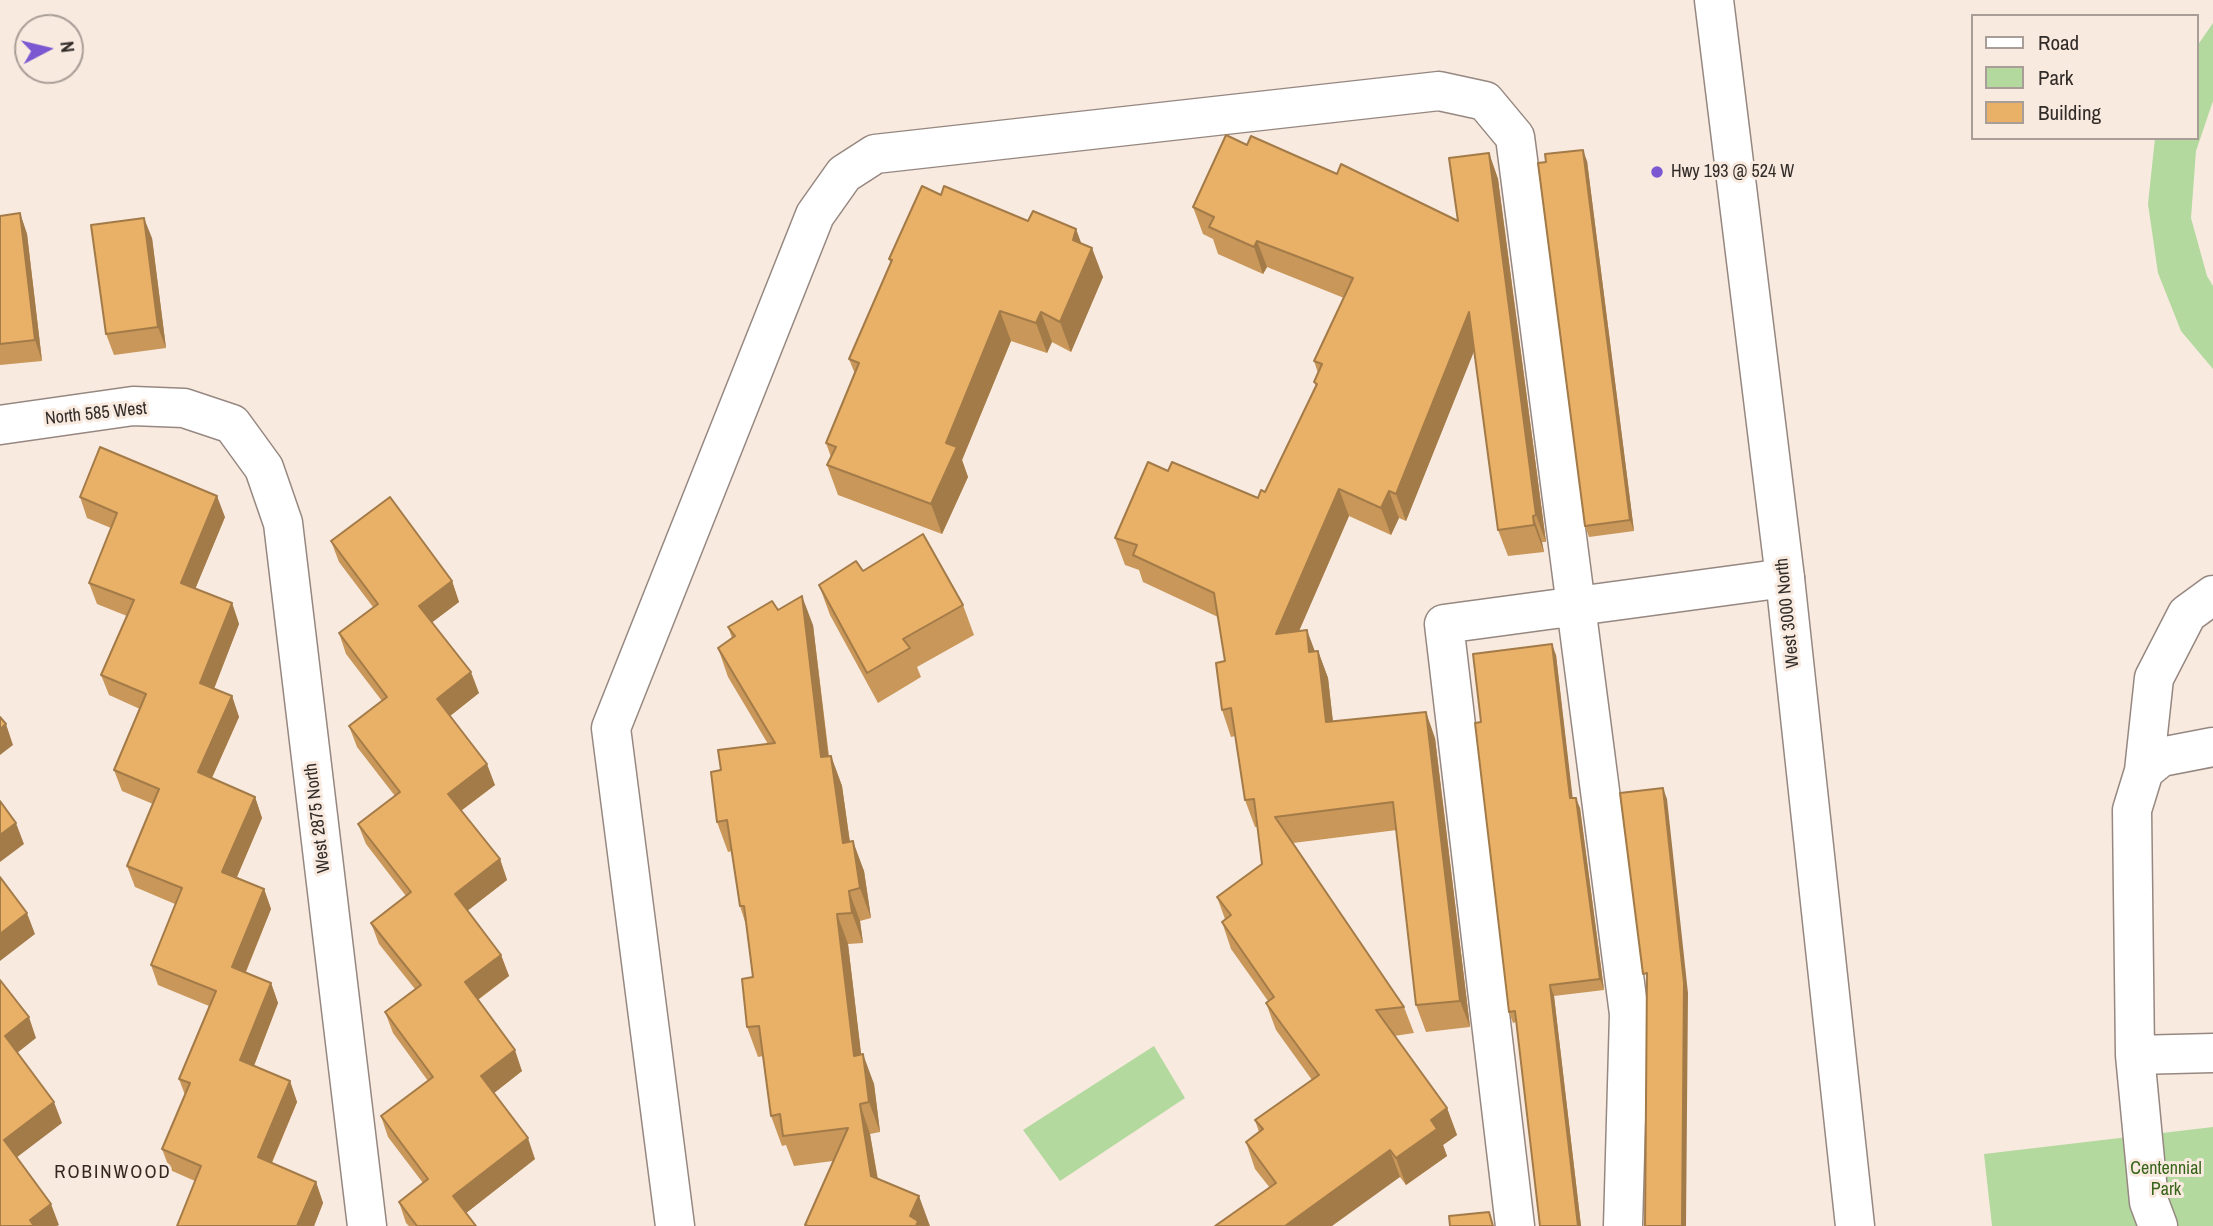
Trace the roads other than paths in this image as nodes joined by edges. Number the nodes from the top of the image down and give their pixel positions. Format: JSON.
{"nodes":[{"id":1,"x":1714,"y":0,"type":"edge"},
{"id":2,"x":232,"y":424,"type":"joint"},
{"id":3,"x":0,"y":425,"type":"edge"},
{"id":4,"x":1785,"y":578,"type":"junction"},
{"id":5,"x":2213,"y":595,"type":"edge"},
{"id":6,"x":1575,"y":606,"type":"junction"},
{"id":7,"x":2213,"y":747,"type":"edge"},
{"id":8,"x":2144,"y":771,"type":"junction"},
{"id":9,"x":2213,"y":1053,"type":"edge"},
{"id":10,"x":2135,"y":1055,"type":"junction"},
{"id":11,"x":367,"y":1226,"type":"edge"},
{"id":12,"x":675,"y":1226,"type":"edge"},
{"id":13,"x":1515,"y":1226,"type":"edge"},
{"id":14,"x":1623,"y":1226,"type":"edge"},
{"id":15,"x":1855,"y":1226,"type":"edge"},
{"id":16,"x":2158,"y":1226,"type":"edge"}],
"edges":[{"from":1,"to":4,"type":"main road","name":"West 3000 North"},
{"from":2,"to":3,"type":"main road","name":"North 585 West"},
{"from":2,"to":11,"type":"main road","name":"West 2875 North"},
{"from":4,"to":6,"type":"main road"},
{"from":4,"to":15,"type":"main road","name":"West 3000 North"},
{"from":5,"to":8,"type":"main road"},
{"from":6,"to":12,"type":"main road"},
{"from":6,"to":13,"type":"main road"},
{"from":6,"to":14,"type":"main road"},
{"from":7,"to":8,"type":"main road"},
{"from":8,"to":10,"type":"main road"},
{"from":9,"to":10,"type":"main road"},
{"from":10,"to":16,"type":"main road"}]}
